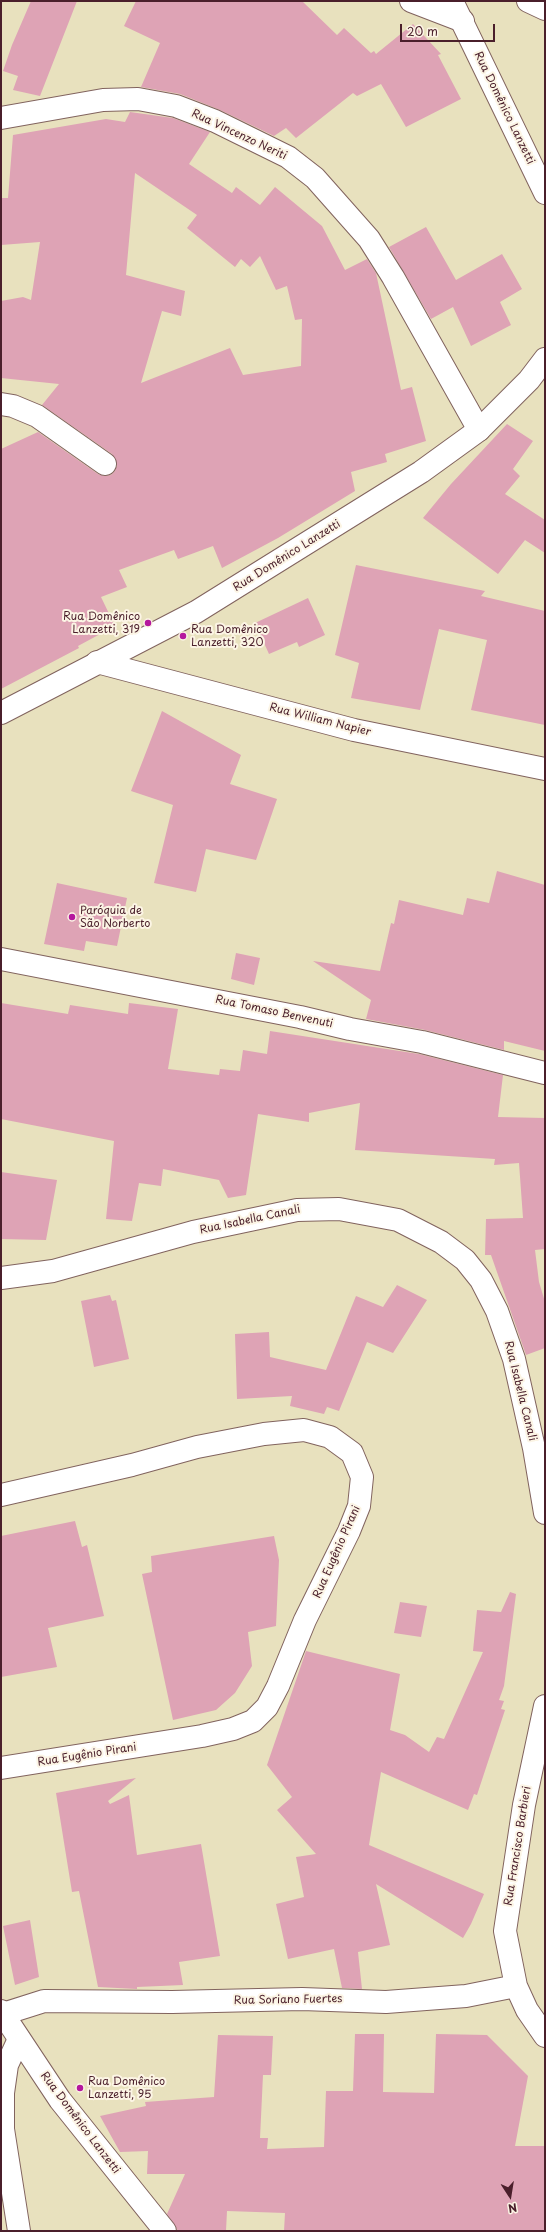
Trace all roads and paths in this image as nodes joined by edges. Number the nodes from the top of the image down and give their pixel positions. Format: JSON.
{"nodes":[{"id":1,"x":411,"y":1,"type":"edge"},
{"id":2,"x":452,"y":1,"type":"edge"},
{"id":3,"x":528,"y":1,"type":"edge"},
{"id":4,"x":545,"y":8,"type":"edge"},
{"id":5,"x":464,"y":21,"type":"junction"},
{"id":6,"x":1,"y":118,"type":"edge"},
{"id":7,"x":545,"y":193,"type":"edge"},
{"id":8,"x":545,"y":359,"type":"edge"},
{"id":9,"x":1,"y":404,"type":"edge"},
{"id":10,"x":479,"y":430,"type":"junction"},
{"id":11,"x":105,"y":464,"type":"dead end"},
{"id":12,"x":97,"y":662,"type":"junction"},
{"id":13,"x":1,"y":713,"type":"edge"},
{"id":14,"x":545,"y":769,"type":"edge"},
{"id":15,"x":1,"y":959,"type":"edge"},
{"id":16,"x":545,"y":1073,"type":"edge"},
{"id":17,"x":1,"y":1278,"type":"edge"},
{"id":18,"x":1,"y":1496,"type":"edge"},
{"id":19,"x":545,"y":1513,"type":"edge"},
{"id":20,"x":545,"y":1706,"type":"edge"},
{"id":21,"x":1,"y":1768,"type":"edge"},
{"id":22,"x":516,"y":1986,"type":"junction"},
{"id":23,"x":2,"y":2013,"type":"edge"},
{"id":24,"x":545,"y":2036,"type":"edge"},
{"id":25,"x":19,"y":2039,"type":"junction"},
{"id":26,"x":19,"y":2231,"type":"edge"},
{"id":27,"x":165,"y":2231,"type":"edge"}],
"edges":[{"from":1,"to":5,"type":"street"},
{"from":2,"to":5,"type":"street","name":"Rua Domênico Lanzetti"},
{"from":3,"to":4,"type":"street"},
{"from":5,"to":7,"type":"street","name":"Rua Domênico Lanzetti"},
{"from":6,"to":10,"type":"street","name":"Rua Vincenzo Neriti"},
{"from":8,"to":10,"type":"street","name":"Rua Domênico Lanzetti"},
{"from":9,"to":11,"type":"street"},
{"from":10,"to":12,"type":"street","name":"Rua Domênico Lanzetti"},
{"from":12,"to":13,"type":"street","name":"Rua Domênico Lanzetti"},
{"from":12,"to":14,"type":"street","name":"Rua William Napier"},
{"from":15,"to":16,"type":"street","name":"Rua Tomaso Benvenuti"},
{"from":17,"to":19,"type":"street","name":"Rua Isabella Canali"},
{"from":18,"to":21,"type":"street","name":"Rua Eugênio Pirani"},
{"from":20,"to":22,"type":"street","name":"Rua Francisco Barbieri"},
{"from":22,"to":23,"type":"street","name":"Rua Soriano Fuertes"},
{"from":22,"to":24,"type":"street"},
{"from":23,"to":25,"type":"street","name":"Rua Domênico Lanzetti"},
{"from":25,"to":26,"type":"street"},
{"from":25,"to":27,"type":"street","name":"Rua Domênico Lanzetti"}]}
